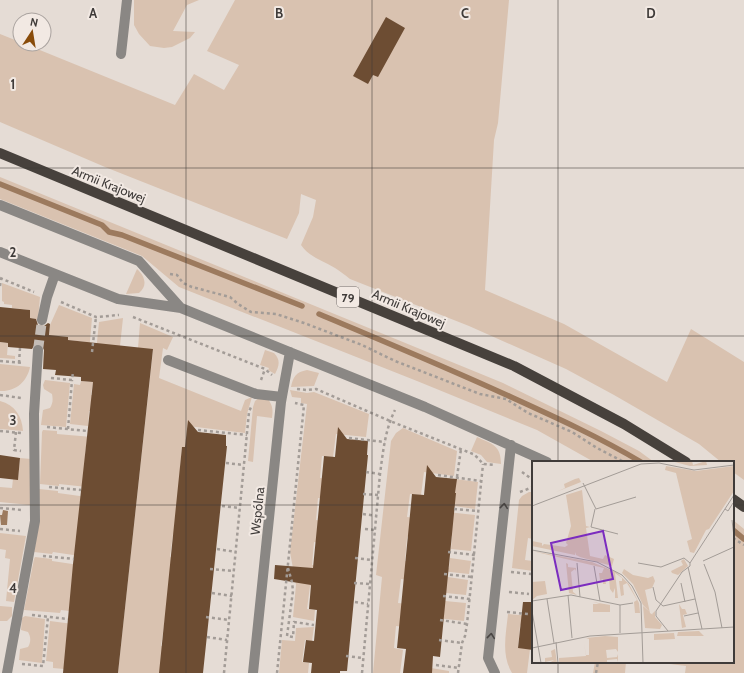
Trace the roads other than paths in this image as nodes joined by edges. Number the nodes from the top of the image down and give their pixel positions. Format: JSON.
{"nodes":[{"id":1,"x":127,"y":0,"type":"edge"},
{"id":2,"x":121,"y":54,"type":"dead end"},
{"id":3,"x":0,"y":153,"type":"edge"},
{"id":4,"x":0,"y":205,"type":"edge"},
{"id":5,"x":0,"y":252,"type":"edge"},
{"id":6,"x":55,"y":274,"type":"junction"},
{"id":7,"x":181,"y":308,"type":"junction"},
{"id":8,"x":42,"y":320,"type":"tunnel mouth"},
{"id":9,"x":38,"y":350,"type":"tunnel mouth"},
{"id":10,"x":290,"y":352,"type":"junction"},
{"id":11,"x":168,"y":360,"type":"dead end"},
{"id":12,"x":282,"y":400,"type":"junction"},
{"id":13,"x":511,"y":445,"type":"junction"},
{"id":14,"x":545,"y":461,"type":"edge"},
{"id":15,"x":684,"y":461,"type":"edge"},
{"id":16,"x":734,"y":500,"type":"edge"},
{"id":17,"x":744,"y":508,"type":"edge"},
{"id":18,"x":8,"y":668,"type":"edge"},
{"id":19,"x":253,"y":673,"type":"edge"},
{"id":20,"x":495,"y":673,"type":"edge"}],
"edges":[{"from":1,"to":2,"type":"street"},
{"from":3,"to":15,"type":"main road","name":"Armii Krajowej","number":"79"},
{"from":4,"to":7,"type":"street"},
{"from":5,"to":6,"type":"street"},
{"from":6,"to":7,"type":"street"},
{"from":6,"to":8,"type":"street"},
{"from":7,"to":10,"type":"street"},
{"from":9,"to":18,"type":"street"},
{"from":10,"to":12,"type":"street","name":"Wspólna"},
{"from":10,"to":13,"type":"street"},
{"from":11,"to":12,"type":"street"},
{"from":12,"to":19,"type":"street","name":"Wspólna"},
{"from":13,"to":14,"type":"street"},
{"from":20,"to":13,"type":"street","one_way":true},
{"from":16,"to":17,"type":"main road"}]}
